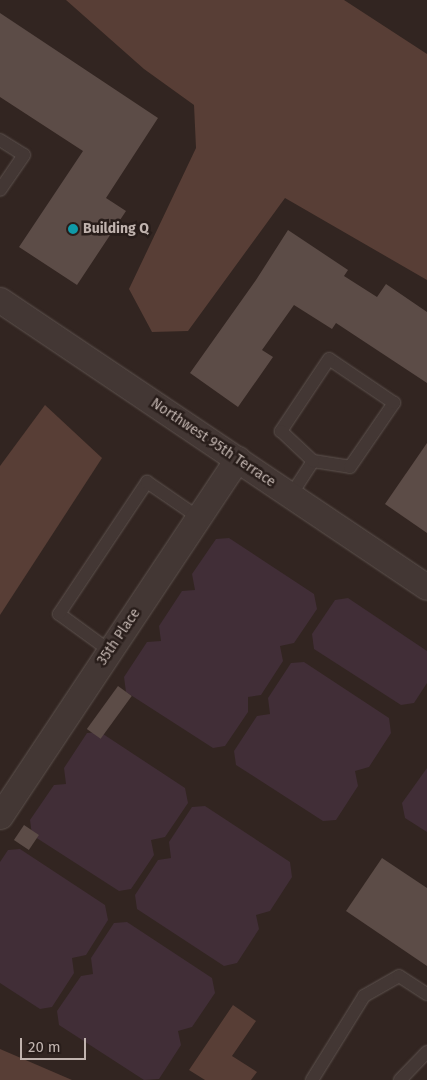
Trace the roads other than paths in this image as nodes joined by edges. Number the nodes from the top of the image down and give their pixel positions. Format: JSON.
{"nodes":[{"id":1,"x":0,"y":140,"type":"edge"},
{"id":2,"x":0,"y":190,"type":"edge"},
{"id":3,"x":0,"y":300,"type":"edge"},
{"id":4,"x":237,"y":459,"type":"junction"},
{"id":5,"x":313,"y":461,"type":"junction"},
{"id":6,"x":291,"y":495,"type":"junction"},
{"id":7,"x":198,"y":517,"type":"junction"},
{"id":8,"x":427,"y":586,"type":"edge"},
{"id":9,"x":110,"y":651,"type":"junction"},
{"id":10,"x":0,"y":816,"type":"edge"},
{"id":11,"x":427,"y":994,"type":"edge"},
{"id":12,"x":427,"y":1052,"type":"edge"},
{"id":13,"x":312,"y":1080,"type":"edge"},
{"id":14,"x":400,"y":1080,"type":"edge"}],
"edges":[{"from":1,"to":2,"type":"lane"},
{"from":3,"to":4,"type":"street","name":"Northwest 95th Terrace"},
{"from":4,"to":6,"type":"street","name":"Northwest 95th Terrace"},
{"from":4,"to":7,"type":"street","name":"35th Place"},
{"from":5,"to":5,"type":"lane"},
{"from":5,"to":6,"type":"lane"},
{"from":6,"to":8,"type":"street","name":"Northwest 95th Terrace"},
{"from":7,"to":9,"type":"street","name":"35th Place"},
{"from":7,"to":9,"type":"lane"},
{"from":9,"to":10,"type":"street","name":"35th Place"},
{"from":11,"to":13,"type":"lane"},
{"from":12,"to":14,"type":"lane"}]}
